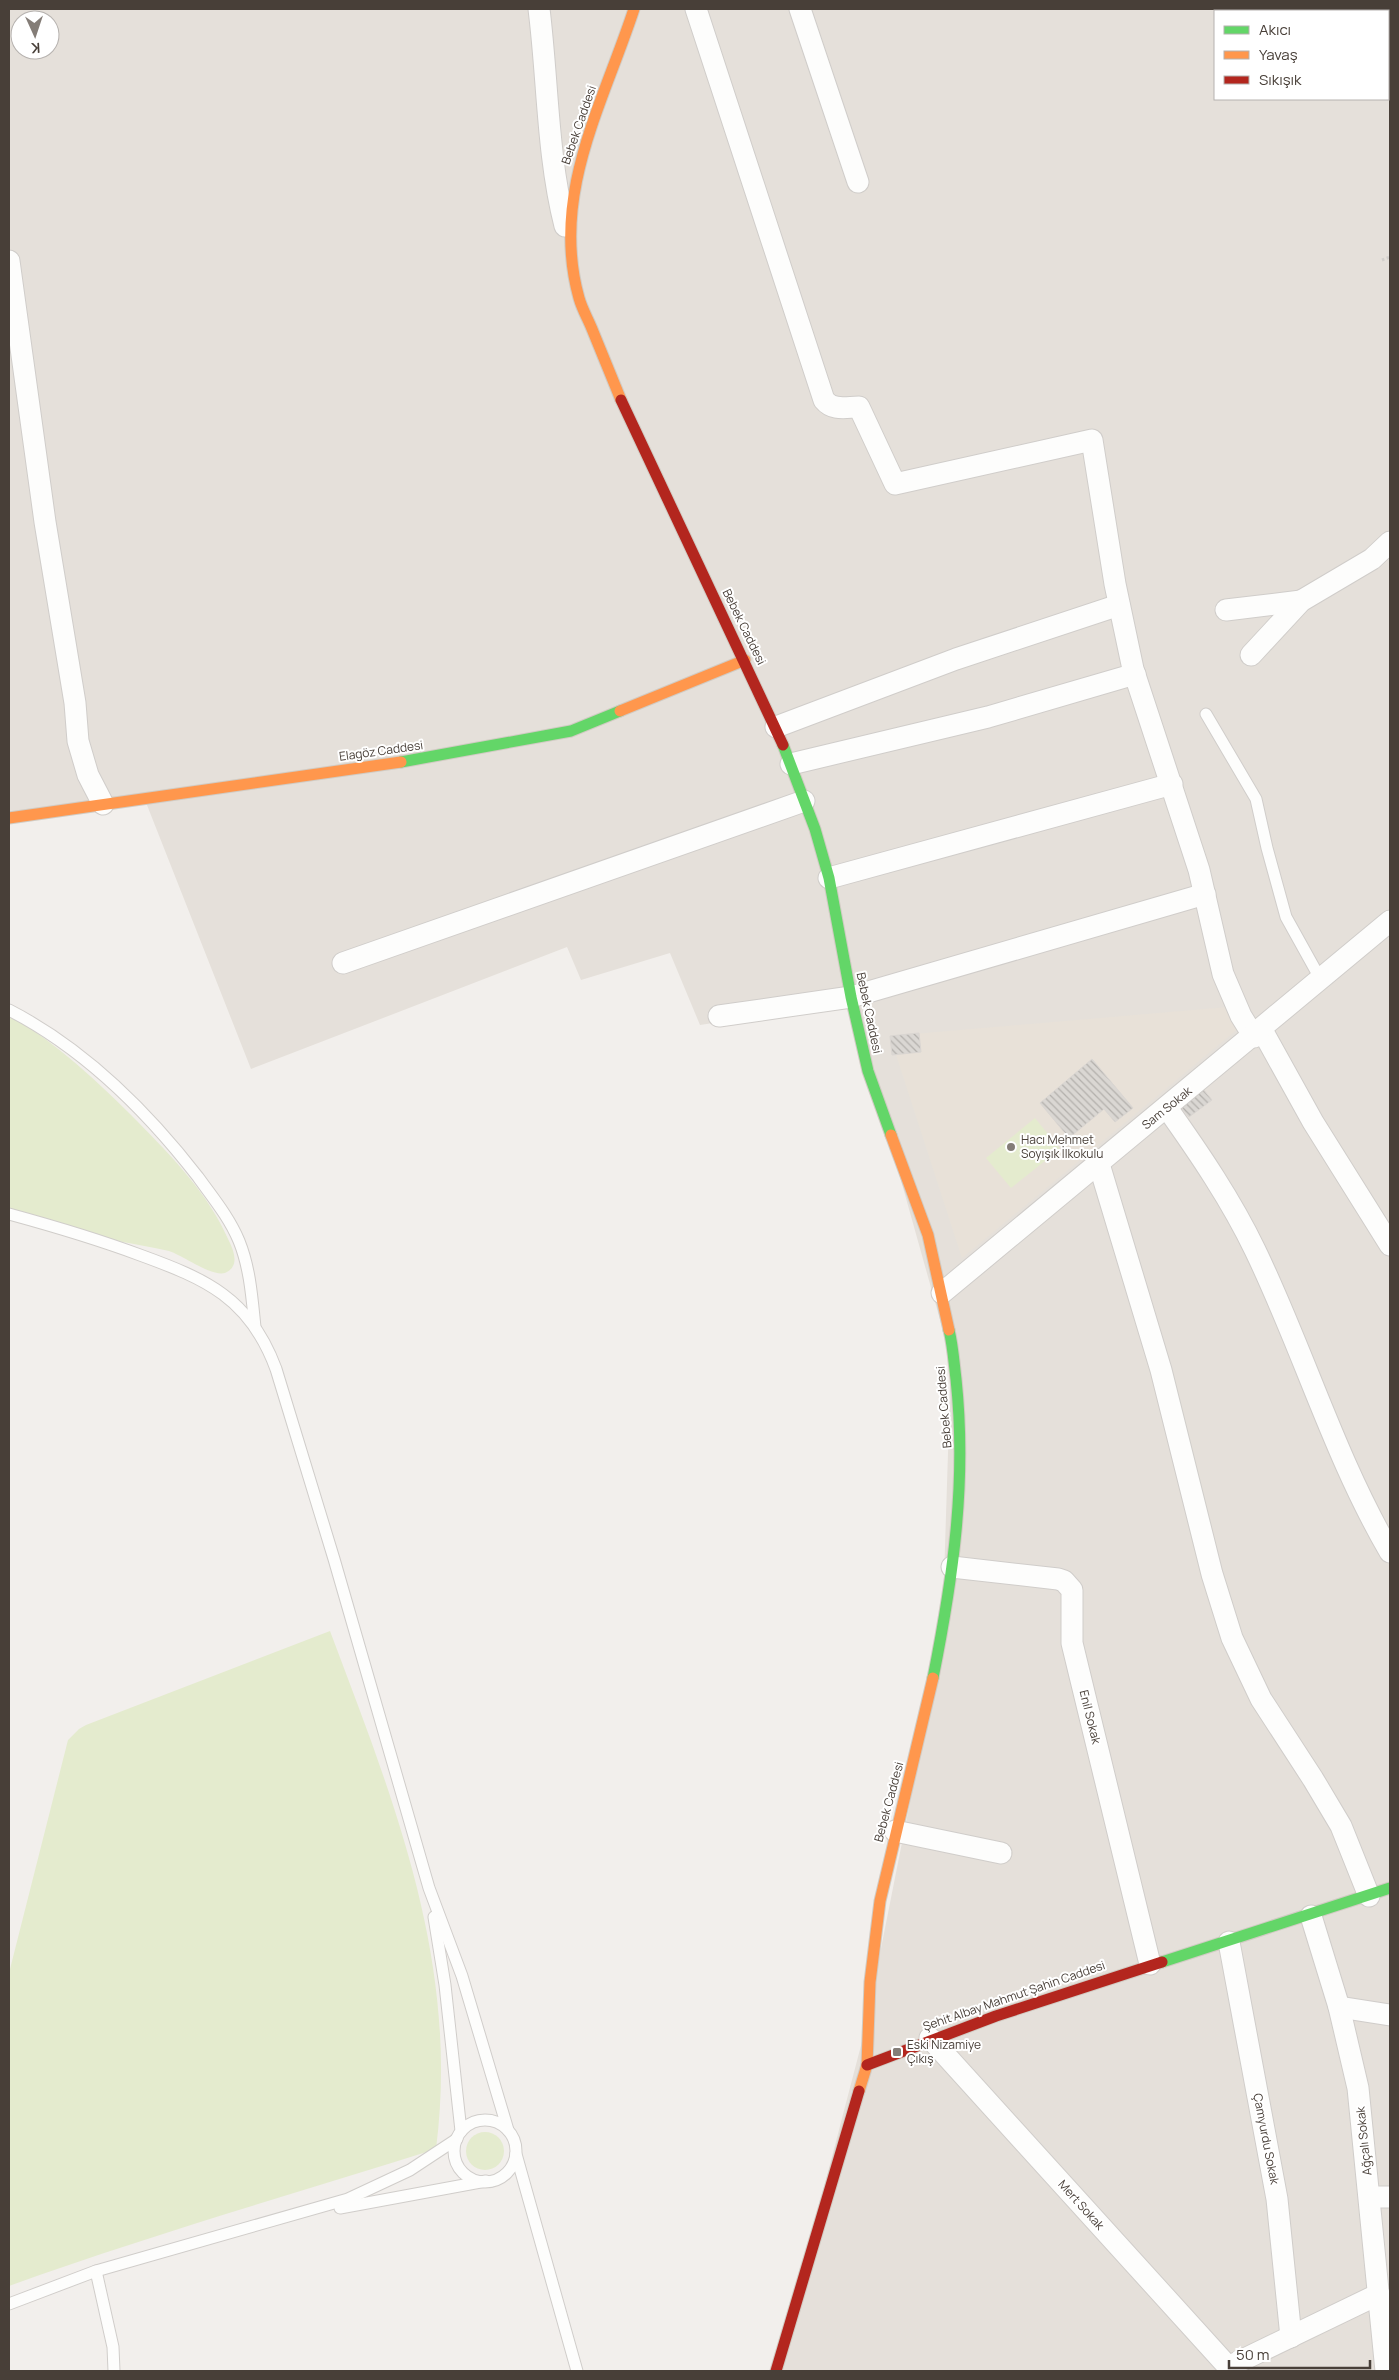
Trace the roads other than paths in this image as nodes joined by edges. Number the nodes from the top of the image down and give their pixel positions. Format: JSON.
{"nodes":[{"id":1,"x":539,"y":9,"type":"edge"},
{"id":2,"x":634,"y":9,"type":"edge"},
{"id":3,"x":696,"y":9,"type":"edge"},
{"id":4,"x":800,"y":9,"type":"edge"},
{"id":5,"x":858,"y":182,"type":"dead end"},
{"id":6,"x":572,"y":253,"type":"junction"},
{"id":7,"x":9,"y":261,"type":"edge"},
{"id":8,"x":1390,"y":542,"type":"edge"},
{"id":9,"x":1301,"y":601,"type":"junction"},
{"id":10,"x":1119,"y":605,"type":"junction"},
{"id":11,"x":1226,"y":610,"type":"dead end"},
{"id":12,"x":1251,"y":655,"type":"dead end"},
{"id":13,"x":745,"y":660,"type":"junction"},
{"id":14,"x":1135,"y":674,"type":"junction"},
{"id":15,"x":1206,"y":714,"type":"dead end"},
{"id":16,"x":776,"y":727,"type":"junction"},
{"id":17,"x":791,"y":764,"type":"junction"},
{"id":18,"x":1172,"y":784,"type":"junction"},
{"id":19,"x":804,"y":800,"type":"junction"},
{"id":20,"x":103,"y":804,"type":"junction"},
{"id":21,"x":9,"y":818,"type":"edge"},
{"id":22,"x":829,"y":878,"type":"junction"},
{"id":23,"x":1205,"y":894,"type":"junction"},
{"id":24,"x":1390,"y":921,"type":"edge"},
{"id":25,"x":343,"y":963,"type":"dead end"},
{"id":26,"x":1321,"y":980,"type":"junction"},
{"id":27,"x":851,"y":997,"type":"junction"},
{"id":28,"x":9,"y":1010,"type":"edge"},
{"id":29,"x":719,"y":1016,"type":"dead end"},
{"id":30,"x":1258,"y":1033,"type":"junction"},
{"id":31,"x":1167,"y":1108,"type":"junction"},
{"id":32,"x":1099,"y":1164,"type":"junction"},
{"id":33,"x":9,"y":1214,"type":"edge"},
{"id":34,"x":1390,"y":1244,"type":"edge"},
{"id":35,"x":942,"y":1293,"type":"junction"},
{"id":36,"x":255,"y":1327,"type":"junction"},
{"id":37,"x":1390,"y":1552,"type":"edge"},
{"id":38,"x":952,"y":1567,"type":"junction"},
{"id":39,"x":895,"y":1831,"type":"junction"},
{"id":40,"x":1001,"y":1853,"type":"dead end"},
{"id":41,"x":428,"y":1888,"type":"junction"},
{"id":42,"x":1390,"y":1888,"type":"edge"},
{"id":43,"x":1368,"y":1896,"type":"junction"},
{"id":44,"x":1311,"y":1916,"type":"junction"},
{"id":45,"x":1229,"y":1942,"type":"junction"},
{"id":46,"x":1150,"y":1964,"type":"junction"},
{"id":47,"x":1339,"y":2007,"type":"junction"},
{"id":48,"x":1390,"y":2015,"type":"edge"},
{"id":49,"x":930,"y":2038,"type":"junction"},
{"id":50,"x":867,"y":2065,"type":"junction"},
{"id":51,"x":508,"y":2130,"type":"junction"},
{"id":52,"x":459,"y":2135,"type":"junction"},
{"id":53,"x":516,"y":2154,"type":"junction"},
{"id":54,"x":486,"y":2181,"type":"junction"},
{"id":55,"x":1380,"y":2197,"type":"edge"},
{"id":56,"x":296,"y":2215,"type":"junction"},
{"id":57,"x":96,"y":2271,"type":"junction"},
{"id":58,"x":1379,"y":2294,"type":"junction"},
{"id":59,"x":9,"y":2304,"type":"edge"},
{"id":60,"x":1291,"y":2337,"type":"junction"},
{"id":61,"x":1230,"y":2369,"type":"edge"},
{"id":62,"x":114,"y":2371,"type":"edge"},
{"id":63,"x":578,"y":2371,"type":"edge"},
{"id":64,"x":776,"y":2371,"type":"edge"},
{"id":65,"x":1386,"y":2371,"type":"edge"}],
"edges":[{"from":1,"to":6,"type":"street"},
{"from":2,"to":6,"type":"street","name":"Bebek Caddesi"},
{"from":3,"to":10,"type":"street"},
{"from":4,"to":5,"type":"street"},
{"from":6,"to":13,"type":"street","name":"Bebek Caddesi"},
{"from":7,"to":20,"type":"street"},
{"from":8,"to":9,"type":"street"},
{"from":9,"to":11,"type":"street"},
{"from":9,"to":12,"type":"street"},
{"from":10,"to":14,"type":"street"},
{"from":10,"to":16,"type":"street"},
{"from":13,"to":16,"type":"street","name":"Bebek Caddesi"},
{"from":13,"to":20,"type":"street","name":"Elagöz Caddesi"},
{"from":14,"to":17,"type":"street"},
{"from":14,"to":18,"type":"street"},
{"from":15,"to":26,"type":"lane"},
{"from":16,"to":17,"type":"street","name":"Bebek Caddesi"},
{"from":17,"to":19,"type":"street","name":"Bebek Caddesi"},
{"from":18,"to":22,"type":"street"},
{"from":18,"to":23,"type":"street"},
{"from":19,"to":22,"type":"street","name":"Bebek Caddesi"},
{"from":19,"to":25,"type":"street"},
{"from":20,"to":21,"type":"street","name":"Elagöz Caddesi"},
{"from":22,"to":27,"type":"street","name":"Bebek Caddesi"},
{"from":23,"to":27,"type":"street"},
{"from":23,"to":30,"type":"street"},
{"from":24,"to":26,"type":"street","name":"Sam Sokak"},
{"from":26,"to":30,"type":"street","name":"Sam Sokak"},
{"from":27,"to":29,"type":"street"},
{"from":27,"to":35,"type":"street","name":"Bebek Caddesi"},
{"from":28,"to":36,"type":"lane"},
{"from":30,"to":31,"type":"street","name":"Sam Sokak"},
{"from":30,"to":34,"type":"street"},
{"from":31,"to":32,"type":"street","name":"Sam Sokak"},
{"from":31,"to":37,"type":"street"},
{"from":32,"to":35,"type":"street","name":"Sam Sokak"},
{"from":32,"to":43,"type":"street"},
{"from":33,"to":36,"type":"lane"},
{"from":35,"to":38,"type":"street","name":"Bebek Caddesi"},
{"from":36,"to":41,"type":"lane"},
{"from":38,"to":39,"type":"street","name":"Bebek Caddesi"},
{"from":38,"to":46,"type":"street","name":"Enil Sokak"},
{"from":39,"to":40,"type":"street"},
{"from":39,"to":50,"type":"street","name":"Bebek Caddesi"},
{"from":41,"to":51,"type":"lane"},
{"from":41,"to":52,"type":"lane"},
{"from":42,"to":43,"type":"street","name":"Şehit Albay Mahmut Şahin Caddesi"},
{"from":43,"to":44,"type":"street","name":"Şehit Albay Mahmut Şahin Caddesi"},
{"from":44,"to":45,"type":"street","name":"Şehit Albay Mahmut Şahin Caddesi"},
{"from":44,"to":47,"type":"street","name":"Ağçalı Sokak"},
{"from":45,"to":46,"type":"street","name":"Şehit Albay Mahmut Şahin Caddesi"},
{"from":45,"to":60,"type":"street","name":"Çamyurdu Sokak"},
{"from":46,"to":49,"type":"street","name":"Şehit Albay Mahmut Şahin Caddesi"},
{"from":47,"to":48,"type":"street"},
{"from":47,"to":55,"type":"street","name":"Ağçalı Sokak"},
{"from":49,"to":50,"type":"street","name":"Şehit Albay Mahmut Şahin Caddesi"},
{"from":49,"to":61,"type":"street","name":"Mert Sokak"},
{"from":50,"to":64,"type":"street"},
{"from":51,"to":52,"type":"lane"},
{"from":51,"to":53,"type":"lane"},
{"from":52,"to":54,"type":"lane"},
{"from":52,"to":56,"type":"lane"},
{"from":53,"to":54,"type":"lane"},
{"from":53,"to":63,"type":"lane"},
{"from":54,"to":56,"type":"lane"},
{"from":55,"to":58,"type":"street","name":"Ağçalı Sokak"},
{"from":56,"to":57,"type":"lane"},
{"from":57,"to":59,"type":"lane"},
{"from":57,"to":62,"type":"lane"},
{"from":58,"to":60,"type":"street"},
{"from":58,"to":65,"type":"street","name":"Ağçalı Sokak"},
{"from":60,"to":61,"type":"street"}]}
